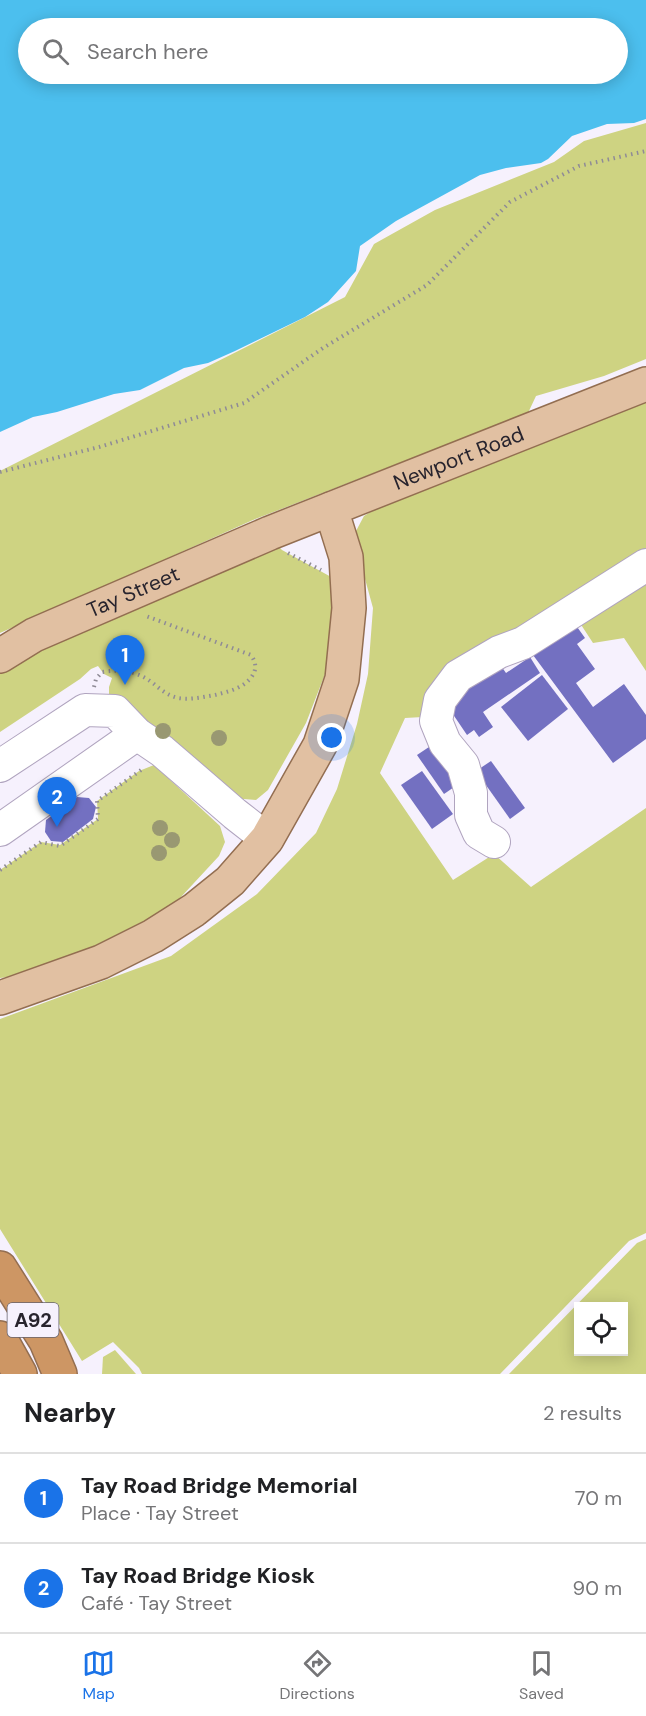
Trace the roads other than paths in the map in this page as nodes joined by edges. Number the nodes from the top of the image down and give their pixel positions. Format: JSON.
{"nodes":[{"id":1,"x":646,"y":384,"type":"edge"},
{"id":2,"x":331,"y":509,"type":"junction"},
{"id":3,"x":276,"y":541,"type":"joint"},
{"id":4,"x":646,"y":565,"type":"edge"},
{"id":5,"x":0,"y":656,"type":"edge"},
{"id":6,"x":137,"y":734,"type":"junction"},
{"id":7,"x":0,"y":766,"type":"edge"},
{"id":8,"x":0,"y":830,"type":"edge"},
{"id":9,"x":267,"y":839,"type":"junction"},
{"id":10,"x":494,"y":842,"type":"dead end"},
{"id":11,"x":0,"y":997,"type":"edge"},
{"id":12,"x":0,"y":1268,"type":"edge"},
{"id":13,"x":0,"y":1338,"type":"edge"},
{"id":14,"x":20,"y":1374,"type":"edge"},
{"id":15,"x":60,"y":1374,"type":"edge"}],
"edges":[{"from":1,"to":2,"type":"main road","name":"Newport Road"},
{"from":2,"to":3,"type":"main road","name":"Newport Road"},
{"from":2,"to":9,"type":"main road"},
{"from":3,"to":5,"type":"main road","name":"Tay Street"},
{"from":4,"to":10,"type":"lane"},
{"from":6,"to":7,"type":"lane"},
{"from":6,"to":8,"type":"lane"},
{"from":6,"to":9,"type":"lane"},
{"from":9,"to":11,"type":"main road"},
{"from":12,"to":15,"type":"highway","number":"A92"},
{"from":13,"to":14,"type":"highway","number":"A92"}]}
